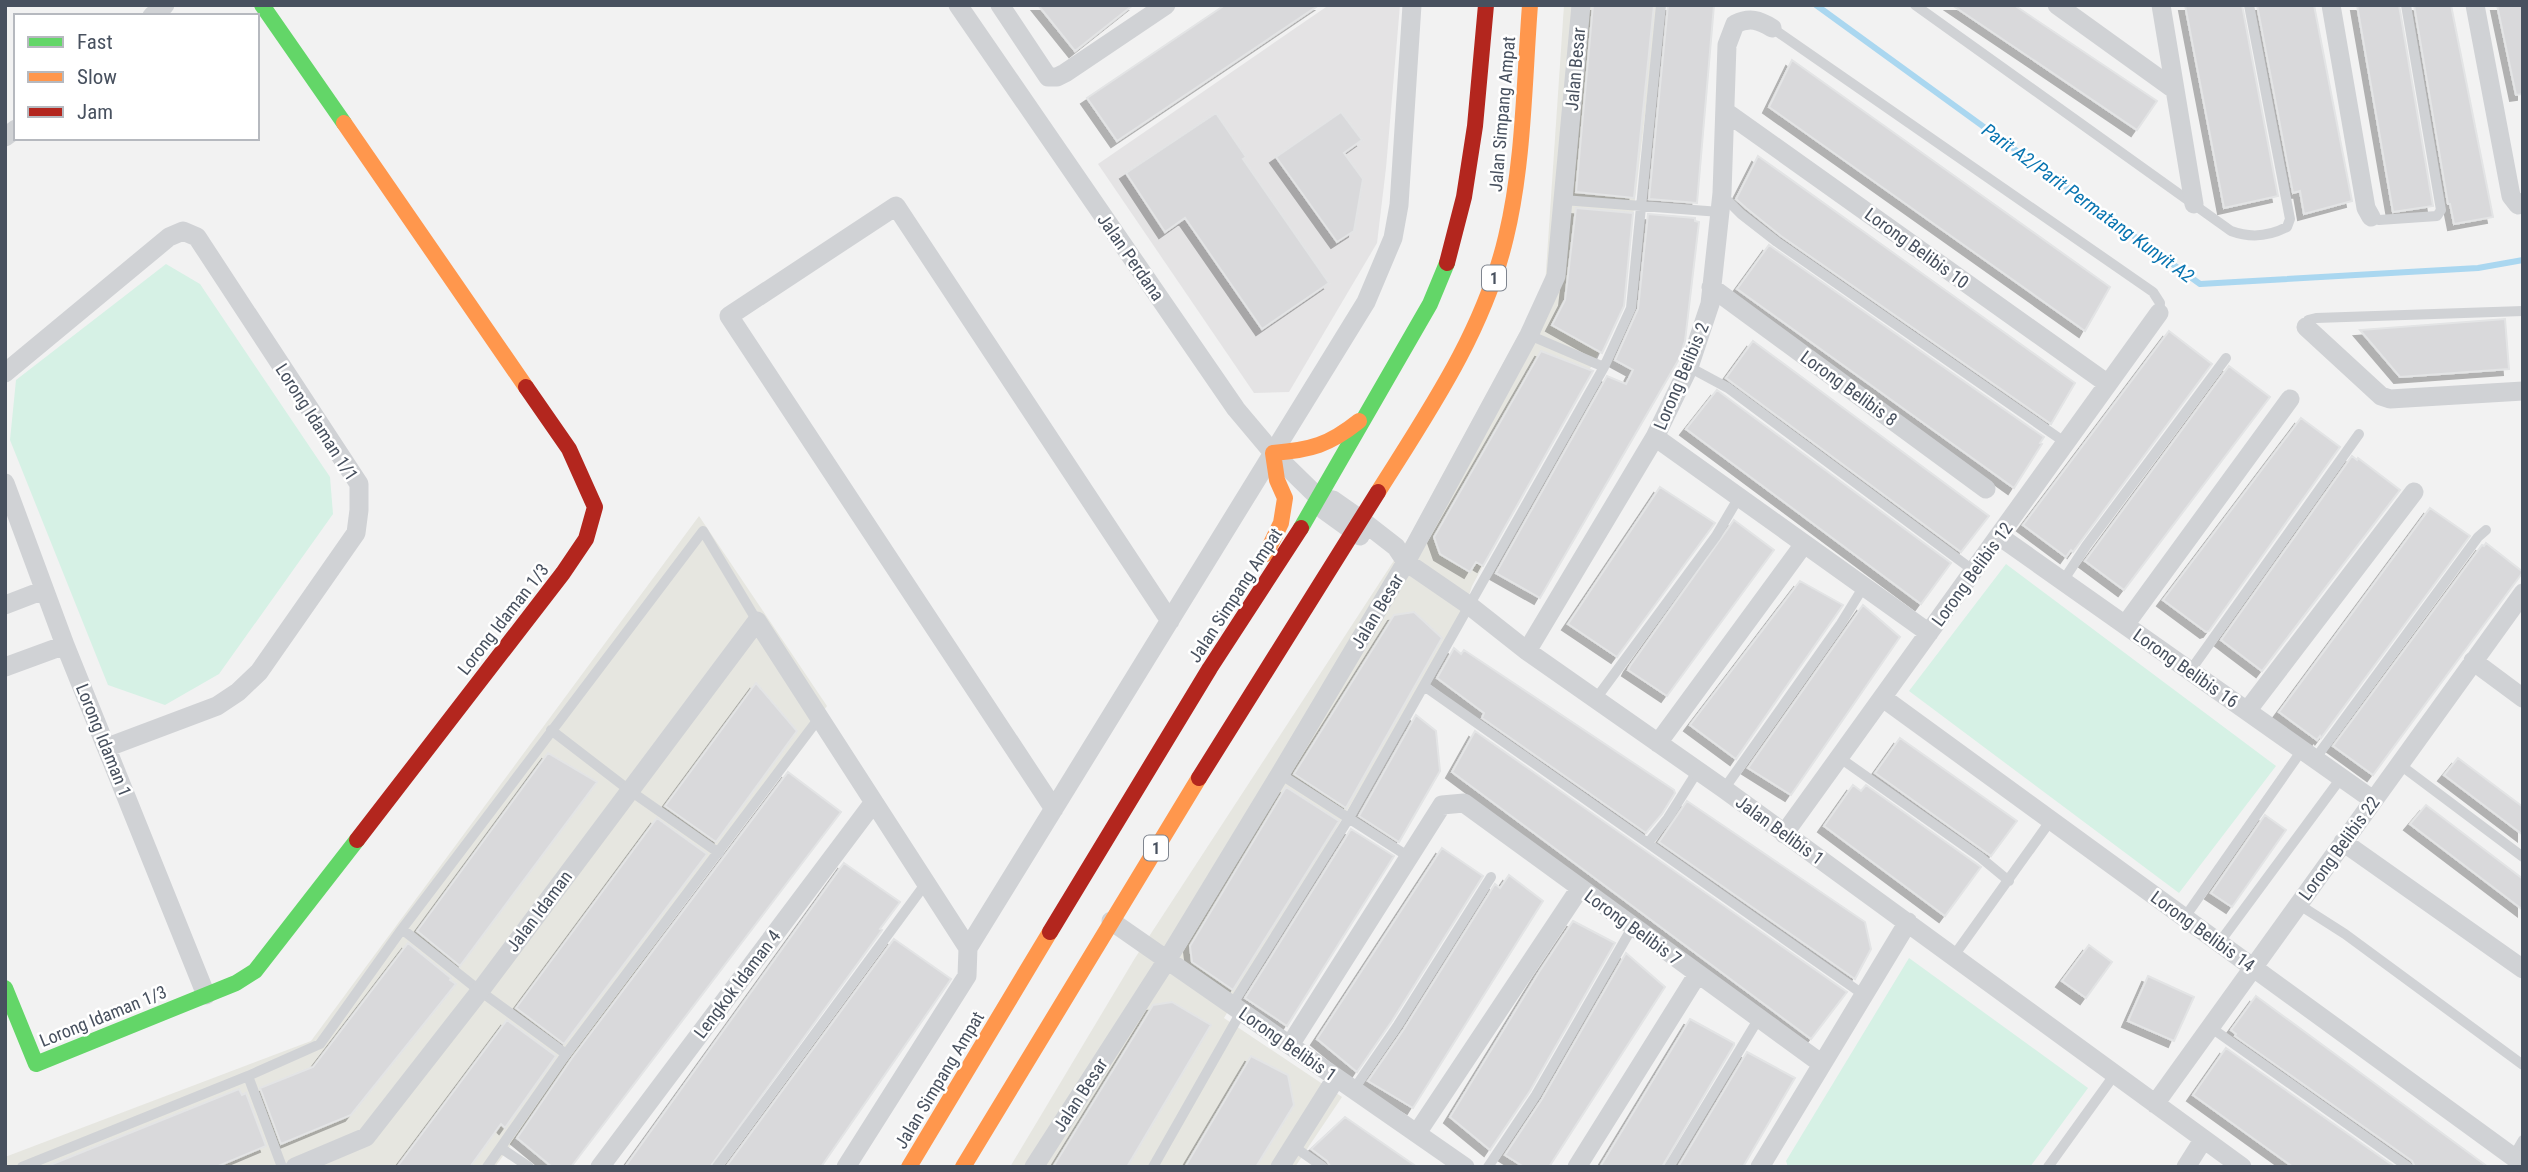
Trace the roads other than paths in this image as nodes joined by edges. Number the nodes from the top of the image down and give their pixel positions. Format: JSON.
{"nodes":[{"id":1,"x":262,"y":5,"type":"edge"},
{"id":2,"x":958,"y":5,"type":"edge"},
{"id":3,"x":1000,"y":5,"type":"edge"},
{"id":4,"x":1166,"y":5,"type":"edge"},
{"id":5,"x":1412,"y":5,"type":"edge"},
{"id":6,"x":1486,"y":5,"type":"edge"},
{"id":7,"x":1530,"y":5,"type":"edge"},
{"id":8,"x":1581,"y":5,"type":"edge"},
{"id":9,"x":1661,"y":5,"type":"edge"},
{"id":10,"x":1915,"y":5,"type":"edge"},
{"id":11,"x":2057,"y":5,"type":"edge"},
{"id":12,"x":2161,"y":5,"type":"edge"},
{"id":13,"x":2249,"y":5,"type":"edge"},
{"id":14,"x":2331,"y":5,"type":"edge"},
{"id":15,"x":2406,"y":5,"type":"edge"},
{"id":16,"x":2475,"y":5,"type":"edge"},
{"id":17,"x":1772,"y":28,"type":"joint"},
{"id":18,"x":2175,"y":90,"type":"junction"},
{"id":19,"x":1726,"y":112,"type":"junction"},
{"id":20,"x":1563,"y":200,"type":"junction"},
{"id":21,"x":1721,"y":203,"type":"junction"},
{"id":22,"x":2194,"y":204,"type":"junction"},
{"id":23,"x":1640,"y":206,"type":"junction"},
{"id":24,"x":2520,"y":206,"type":"edge"},
{"id":25,"x":2371,"y":217,"type":"joint"},
{"id":26,"x":1712,"y":287,"type":"junction"},
{"id":27,"x":2523,"y":312,"type":"edge"},
{"id":28,"x":2159,"y":313,"type":"joint"},
{"id":29,"x":2306,"y":327,"type":"joint"},
{"id":30,"x":1529,"y":335,"type":"junction"},
{"id":31,"x":2226,"y":358,"type":"dead end"},
{"id":32,"x":1604,"y":367,"type":"junction"},
{"id":33,"x":1689,"y":367,"type":"junction"},
{"id":34,"x":5,"y":373,"type":"edge"},
{"id":35,"x":2108,"y":384,"type":"junction"},
{"id":36,"x":2523,"y":391,"type":"edge"},
{"id":37,"x":2290,"y":399,"type":"dead end"},
{"id":38,"x":1368,"y":414,"type":"junction"},
{"id":39,"x":2359,"y":434,"type":"dead end"},
{"id":40,"x":1655,"y":437,"type":"junction"},
{"id":41,"x":2066,"y":443,"type":"junction"},
{"id":42,"x":1273,"y":453,"type":"junction"},
{"id":43,"x":5,"y":483,"type":"edge"},
{"id":44,"x":1986,"y":489,"type":"dead end"},
{"id":45,"x":2414,"y":492,"type":"dead end"},
{"id":46,"x":1318,"y":497,"type":"junction"},
{"id":47,"x":1739,"y":498,"type":"junction"},
{"id":48,"x":1356,"y":525,"type":"junction"},
{"id":49,"x":2486,"y":530,"type":"dead end"},
{"id":50,"x":1999,"y":536,"type":"junction"},
{"id":51,"x":1804,"y":544,"type":"junction"},
{"id":52,"x":1406,"y":562,"type":"junction"},
{"id":53,"x":1974,"y":571,"type":"junction"},
{"id":54,"x":2063,"y":581,"type":"junction"},
{"id":55,"x":1864,"y":586,"type":"junction"},
{"id":56,"x":44,"y":590,"type":"junction"},
{"id":57,"x":2523,"y":593,"type":"edge"},
{"id":58,"x":5,"y":605,"type":"edge"},
{"id":59,"x":1470,"y":606,"type":"junction"},
{"id":60,"x":757,"y":621,"type":"junction"},
{"id":61,"x":1170,"y":621,"type":"junction"},
{"id":62,"x":2125,"y":625,"type":"junction"},
{"id":63,"x":1929,"y":633,"type":"junction"},
{"id":64,"x":65,"y":645,"type":"junction"},
{"id":65,"x":1527,"y":651,"type":"junction"},
{"id":66,"x":2473,"y":661,"type":"junction"},
{"id":67,"x":5,"y":667,"type":"edge"},
{"id":68,"x":1210,"y":668,"type":"junction"},
{"id":69,"x":2190,"y":671,"type":"junction"},
{"id":70,"x":1424,"y":685,"type":"junction"},
{"id":71,"x":1883,"y":698,"type":"junction"},
{"id":72,"x":2523,"y":698,"type":"edge"},
{"id":73,"x":1595,"y":700,"type":"junction"},
{"id":74,"x":2247,"y":711,"type":"junction"},
{"id":75,"x":820,"y":718,"type":"junction"},
{"id":76,"x":551,"y":730,"type":"junction"},
{"id":77,"x":1657,"y":743,"type":"junction"},
{"id":78,"x":108,"y":747,"type":"junction"},
{"id":79,"x":2308,"y":755,"type":"junction"},
{"id":80,"x":1840,"y":758,"type":"junction"},
{"id":81,"x":2399,"y":764,"type":"junction"},
{"id":82,"x":1697,"y":772,"type":"junction"},
{"id":83,"x":1280,"y":774,"type":"junction"},
{"id":84,"x":2341,"y":778,"type":"junction"},
{"id":85,"x":1724,"y":789,"type":"junction"},
{"id":86,"x":629,"y":790,"type":"junction"},
{"id":87,"x":2373,"y":800,"type":"junction"},
{"id":88,"x":874,"y":802,"type":"junction"},
{"id":89,"x":1054,"y":809,"type":"junction"},
{"id":90,"x":1349,"y":818,"type":"junction"},
{"id":91,"x":2051,"y":820,"type":"junction"},
{"id":92,"x":1784,"y":834,"type":"junction"},
{"id":93,"x":2343,"y":842,"type":"junction"},
{"id":94,"x":1648,"y":843,"type":"junction"},
{"id":95,"x":719,"y":853,"type":"junction"},
{"id":96,"x":1409,"y":857,"type":"junction"},
{"id":97,"x":2523,"y":857,"type":"edge"},
{"id":98,"x":1491,"y":877,"type":"dead end"},
{"id":99,"x":2009,"y":881,"type":"junction"},
{"id":100,"x":926,"y":883,"type":"junction"},
{"id":101,"x":1580,"y":888,"type":"junction"},
{"id":102,"x":2298,"y":904,"type":"junction"},
{"id":103,"x":2185,"y":917,"type":"junction"},
{"id":104,"x":1111,"y":921,"type":"junction"},
{"id":105,"x":1908,"y":922,"type":"junction"},
{"id":106,"x":1633,"y":926,"type":"junction"},
{"id":107,"x":402,"y":929,"type":"junction"},
{"id":108,"x":2220,"y":943,"type":"junction"},
{"id":109,"x":968,"y":948,"type":"junction"},
{"id":110,"x":1953,"y":957,"type":"junction"},
{"id":111,"x":1167,"y":960,"type":"junction"},
{"id":112,"x":2253,"y":967,"type":"junction"},
{"id":113,"x":2523,"y":969,"type":"edge"},
{"id":114,"x":1697,"y":975,"type":"junction"},
{"id":115,"x":5,"y":988,"type":"edge"},
{"id":116,"x":480,"y":991,"type":"junction"},
{"id":117,"x":206,"y":995,"type":"junction"},
{"id":118,"x":1864,"y":995,"type":"junction"},
{"id":119,"x":1237,"y":1009,"type":"junction"},
{"id":120,"x":1759,"y":1018,"type":"junction"},
{"id":121,"x":2210,"y":1027,"type":"junction"},
{"id":122,"x":1290,"y":1045,"type":"junction"},
{"id":123,"x":566,"y":1054,"type":"junction"},
{"id":124,"x":1822,"y":1064,"type":"junction"},
{"id":125,"x":2523,"y":1065,"type":"edge"},
{"id":126,"x":2115,"y":1074,"type":"junction"},
{"id":127,"x":248,"y":1076,"type":"junction"},
{"id":128,"x":1336,"y":1078,"type":"junction"},
{"id":129,"x":1354,"y":1089,"type":"junction"},
{"id":130,"x":2154,"y":1104,"type":"junction"},
{"id":131,"x":1417,"y":1133,"type":"junction"},
{"id":132,"x":2203,"y":1140,"type":"junction"},
{"id":133,"x":1293,"y":1146,"type":"junction"},
{"id":134,"x":501,"y":1148,"type":"junction"},
{"id":135,"x":2520,"y":1154,"type":"edge"},
{"id":136,"x":22,"y":1167,"type":"edge"},
{"id":137,"x":282,"y":1167,"type":"edge"},
{"id":138,"x":295,"y":1167,"type":"edge"},
{"id":139,"x":487,"y":1167,"type":"edge"},
{"id":140,"x":529,"y":1167,"type":"edge"},
{"id":141,"x":600,"y":1167,"type":"edge"},
{"id":142,"x":717,"y":1167,"type":"edge"},
{"id":143,"x":846,"y":1167,"type":"edge"},
{"id":144,"x":909,"y":1167,"type":"edge"},
{"id":145,"x":963,"y":1167,"type":"edge"},
{"id":146,"x":1034,"y":1167,"type":"edge"},
{"id":147,"x":1153,"y":1167,"type":"edge"},
{"id":148,"x":1280,"y":1167,"type":"edge"},
{"id":149,"x":1323,"y":1167,"type":"edge"},
{"id":150,"x":1465,"y":1167,"type":"edge"},
{"id":151,"x":1488,"y":1167,"type":"edge"},
{"id":152,"x":1577,"y":1167,"type":"edge"},
{"id":153,"x":1668,"y":1167,"type":"edge"},
{"id":154,"x":1760,"y":1167,"type":"edge"},
{"id":155,"x":2048,"y":1167,"type":"edge"},
{"id":156,"x":2186,"y":1167,"type":"edge"},
{"id":157,"x":2242,"y":1167,"type":"edge"},
{"id":158,"x":2408,"y":1167,"type":"edge"}],
"edges":[{"from":1,"to":117,"type":"main road","name":"Lorong Idaman 1/3"},
{"from":2,"to":42,"type":"street","name":"Jalan Perdana"},
{"from":3,"to":4,"type":"street"},
{"from":5,"to":42,"type":"street"},
{"from":6,"to":38,"type":"main road","name":"Jalan Simpang Ampat"},
{"from":7,"to":48,"type":"main road","name":"Jalan Simpang Ampat","number":"1"},
{"from":8,"to":20,"type":"street","name":"Jalan Besar"},
{"from":9,"to":23,"type":"lane"},
{"from":10,"to":22,"type":"lane"},
{"from":11,"to":18,"type":"street"},
{"from":12,"to":18,"type":"street"},
{"from":13,"to":22,"type":"lane"},
{"from":14,"to":25,"type":"street"},
{"from":15,"to":25,"type":"lane"},
{"from":16,"to":24,"type":"street"},
{"from":17,"to":19,"type":"street","name":"Lorong Belibis 2"},
{"from":17,"to":28,"type":"lane"},
{"from":18,"to":22,"type":"street"},
{"from":19,"to":21,"type":"street","name":"Lorong Belibis 2"},
{"from":19,"to":35,"type":"street","name":"Lorong Belibis 10"},
{"from":20,"to":23,"type":"lane"},
{"from":20,"to":30,"type":"street","name":"Jalan Besar"},
{"from":21,"to":23,"type":"lane"},
{"from":21,"to":26,"type":"street","name":"Lorong Belibis 2"},
{"from":21,"to":41,"type":"lane"},
{"from":23,"to":32,"type":"lane"},
{"from":26,"to":33,"type":"street","name":"Lorong Belibis 2"},
{"from":26,"to":44,"type":"street","name":"Lorong Belibis 8"},
{"from":27,"to":29,"type":"lane"},
{"from":28,"to":35,"type":"street","name":"Lorong Belibis 12"},
{"from":29,"to":36,"type":"street"},
{"from":30,"to":32,"type":"lane"},
{"from":30,"to":52,"type":"street","name":"Jalan Besar"},
{"from":31,"to":54,"type":"lane"},
{"from":32,"to":59,"type":"lane"},
{"from":33,"to":40,"type":"street","name":"Lorong Belibis 2"},
{"from":33,"to":53,"type":"lane"},
{"from":34,"to":78,"type":"street","name":"Lorong Idaman 1/1"},
{"from":35,"to":41,"type":"street","name":"Lorong Belibis 12"},
{"from":37,"to":62,"type":"street"},
{"from":38,"to":42,"type":"main road"},
{"from":38,"to":46,"type":"main road","name":"Jalan Simpang Ampat"},
{"from":39,"to":69,"type":"lane"},
{"from":40,"to":47,"type":"street"},
{"from":40,"to":65,"type":"street","name":"Lorong Belibis 2"},
{"from":41,"to":50,"type":"street","name":"Lorong Belibis 12"},
{"from":42,"to":46,"type":"street","name":"Jalan Perdana"},
{"from":42,"to":61,"type":"street"},
{"from":42,"to":68,"type":"main road"},
{"from":43,"to":56,"type":"street","name":"Lorong Idaman 1"},
{"from":45,"to":74,"type":"street"},
{"from":46,"to":48,"type":"street","name":"Jalan Belibis 1"},
{"from":46,"to":68,"type":"main road","name":"Jalan Simpang Ampat"},
{"from":47,"to":51,"type":"street"},
{"from":47,"to":73,"type":"lane"},
{"from":48,"to":52,"type":"street","name":"Jalan Belibis 1"},
{"from":48,"to":104,"type":"main road","name":"Jalan Simpang Ampat","number":"1"},
{"from":49,"to":79,"type":"lane"},
{"from":50,"to":53,"type":"street","name":"Lorong Belibis 12"},
{"from":50,"to":54,"type":"street","name":"Lorong Belibis 16"},
{"from":51,"to":55,"type":"street"},
{"from":51,"to":77,"type":"street"},
{"from":52,"to":59,"type":"street","name":"Jalan Belibis 1"},
{"from":52,"to":83,"type":"street","name":"Jalan Besar"},
{"from":53,"to":63,"type":"street","name":"Lorong Belibis 12"},
{"from":54,"to":62,"type":"street","name":"Lorong Belibis 16"},
{"from":55,"to":63,"type":"street"},
{"from":55,"to":85,"type":"lane"},
{"from":56,"to":58,"type":"street"},
{"from":56,"to":64,"type":"street","name":"Lorong Idaman 1"},
{"from":57,"to":66,"type":"street","name":"Lorong Belibis 22"},
{"from":59,"to":65,"type":"street","name":"Jalan Belibis 1"},
{"from":59,"to":70,"type":"lane"},
{"from":60,"to":75,"type":"street"},
{"from":60,"to":76,"type":"lane"},
{"from":60,"to":86,"type":"street","name":"Jalan Idaman"},
{"from":61,"to":89,"type":"street"},
{"from":61,"to":89,"type":"street"},
{"from":62,"to":69,"type":"street","name":"Lorong Belibis 16"},
{"from":63,"to":71,"type":"street","name":"Lorong Belibis 12"},
{"from":64,"to":67,"type":"street"},
{"from":64,"to":78,"type":"street","name":"Lorong Idaman 1"},
{"from":65,"to":73,"type":"street","name":"Jalan Belibis 1"},
{"from":66,"to":72,"type":"street"},
{"from":66,"to":81,"type":"street","name":"Lorong Belibis 22"},
{"from":68,"to":144,"type":"main road","name":"Jalan Simpang Ampat"},
{"from":69,"to":74,"type":"street","name":"Lorong Belibis 16"},
{"from":70,"to":90,"type":"lane"},
{"from":70,"to":94,"type":"lane"},
{"from":71,"to":80,"type":"street","name":"Lorong Belibis 12"},
{"from":71,"to":91,"type":"street","name":"Lorong Belibis 14"},
{"from":73,"to":77,"type":"street","name":"Jalan Belibis 1"},
{"from":74,"to":79,"type":"street","name":"Lorong Belibis 16"},
{"from":75,"to":88,"type":"street"},
{"from":75,"to":95,"type":"lane"},
{"from":76,"to":86,"type":"lane"},
{"from":76,"to":107,"type":"lane"},
{"from":77,"to":82,"type":"street","name":"Jalan Belibis 1"},
{"from":78,"to":117,"type":"street","name":"Lorong Idaman 1"},
{"from":79,"to":84,"type":"street","name":"Lorong Belibis 16"},
{"from":79,"to":103,"type":"lane"},
{"from":80,"to":92,"type":"street","name":"Lorong Belibis 12"},
{"from":80,"to":99,"type":"lane"},
{"from":81,"to":87,"type":"street","name":"Lorong Belibis 22"},
{"from":81,"to":97,"type":"lane"},
{"from":82,"to":85,"type":"street","name":"Jalan Belibis 1"},
{"from":82,"to":94,"type":"lane"},
{"from":83,"to":90,"type":"lane"},
{"from":83,"to":111,"type":"street","name":"Jalan Besar"},
{"from":84,"to":87,"type":"street","name":"Lorong Belibis 16"},
{"from":84,"to":108,"type":"lane"},
{"from":85,"to":92,"type":"street","name":"Jalan Belibis 1"},
{"from":86,"to":95,"type":"lane"},
{"from":86,"to":116,"type":"street","name":"Jalan Idaman"},
{"from":87,"to":93,"type":"street","name":"Lorong Belibis 22"},
{"from":88,"to":100,"type":"street"},
{"from":88,"to":141,"type":"street","name":"Lengkok Idaman 4"},
{"from":89,"to":109,"type":"street"},
{"from":90,"to":96,"type":"lane"},
{"from":90,"to":119,"type":"lane"},
{"from":91,"to":99,"type":"lane"},
{"from":91,"to":103,"type":"street","name":"Lorong Belibis 14"},
{"from":92,"to":105,"type":"street","name":"Jalan Belibis 1"},
{"from":93,"to":102,"type":"street","name":"Lorong Belibis 22"},
{"from":93,"to":113,"type":"street"},
{"from":94,"to":118,"type":"lane"},
{"from":95,"to":123,"type":"lane"},
{"from":96,"to":101,"type":"street","name":"Lorong Belibis 7"},
{"from":96,"to":122,"type":"street"},
{"from":98,"to":129,"type":"lane"},
{"from":99,"to":110,"type":"lane"},
{"from":100,"to":109,"type":"street"},
{"from":100,"to":142,"type":"lane"},
{"from":101,"to":106,"type":"street","name":"Lorong Belibis 7"},
{"from":101,"to":131,"type":"street"},
{"from":102,"to":112,"type":"street","name":"Lorong Belibis 22"},
{"from":102,"to":125,"type":"lane"},
{"from":103,"to":108,"type":"street","name":"Lorong Belibis 14"},
{"from":104,"to":111,"type":"street","name":"Lorong Belibis 1"},
{"from":104,"to":145,"type":"main road","name":"Jalan Simpang Ampat","number":"1"},
{"from":105,"to":110,"type":"street","name":"Jalan Belibis 1"},
{"from":105,"to":118,"type":"street"},
{"from":106,"to":114,"type":"street","name":"Lorong Belibis 7"},
{"from":106,"to":151,"type":"lane"},
{"from":107,"to":116,"type":"lane"},
{"from":107,"to":127,"type":"lane"},
{"from":108,"to":112,"type":"street","name":"Lorong Belibis 14"},
{"from":109,"to":143,"type":"street"},
{"from":110,"to":126,"type":"street","name":"Jalan Belibis 1"},
{"from":111,"to":119,"type":"street","name":"Lorong Belibis 1"},
{"from":111,"to":146,"type":"street","name":"Jalan Besar"},
{"from":112,"to":121,"type":"street","name":"Lorong Belibis 22"},
{"from":112,"to":135,"type":"street","name":"Lorong Belibis 14"},
{"from":114,"to":120,"type":"street","name":"Lorong Belibis 7"},
{"from":114,"to":152,"type":"street"},
{"from":115,"to":117,"type":"main road","name":"Lorong Idaman 1/3"},
{"from":116,"to":123,"type":"lane"},
{"from":116,"to":138,"type":"street","name":"Jalan Idaman"},
{"from":118,"to":124,"type":"street"},
{"from":119,"to":122,"type":"street","name":"Lorong Belibis 1"},
{"from":119,"to":147,"type":"lane"},
{"from":120,"to":124,"type":"street","name":"Lorong Belibis 7"},
{"from":120,"to":153,"type":"lane"},
{"from":121,"to":130,"type":"street","name":"Lorong Belibis 22"},
{"from":121,"to":158,"type":"lane"},
{"from":122,"to":128,"type":"street","name":"Lorong Belibis 1"},
{"from":123,"to":134,"type":"lane"},
{"from":124,"to":154,"type":"street"},
{"from":126,"to":130,"type":"street","name":"Jalan Belibis 1"},
{"from":126,"to":155,"type":"lane"},
{"from":127,"to":136,"type":"lane"},
{"from":127,"to":137,"type":"lane"},
{"from":128,"to":129,"type":"street","name":"Lorong Belibis 1"},
{"from":128,"to":133,"type":"street"},
{"from":129,"to":131,"type":"street","name":"Lorong Belibis 1"},
{"from":130,"to":132,"type":"street","name":"Jalan Belibis 1"},
{"from":131,"to":150,"type":"street","name":"Lorong Belibis 1"},
{"from":132,"to":156,"type":"street"},
{"from":132,"to":157,"type":"street","name":"Jalan Belibis 1"},
{"from":133,"to":148,"type":"street"},
{"from":133,"to":149,"type":"lane"},
{"from":134,"to":139,"type":"lane"},
{"from":134,"to":140,"type":"lane"}]}
